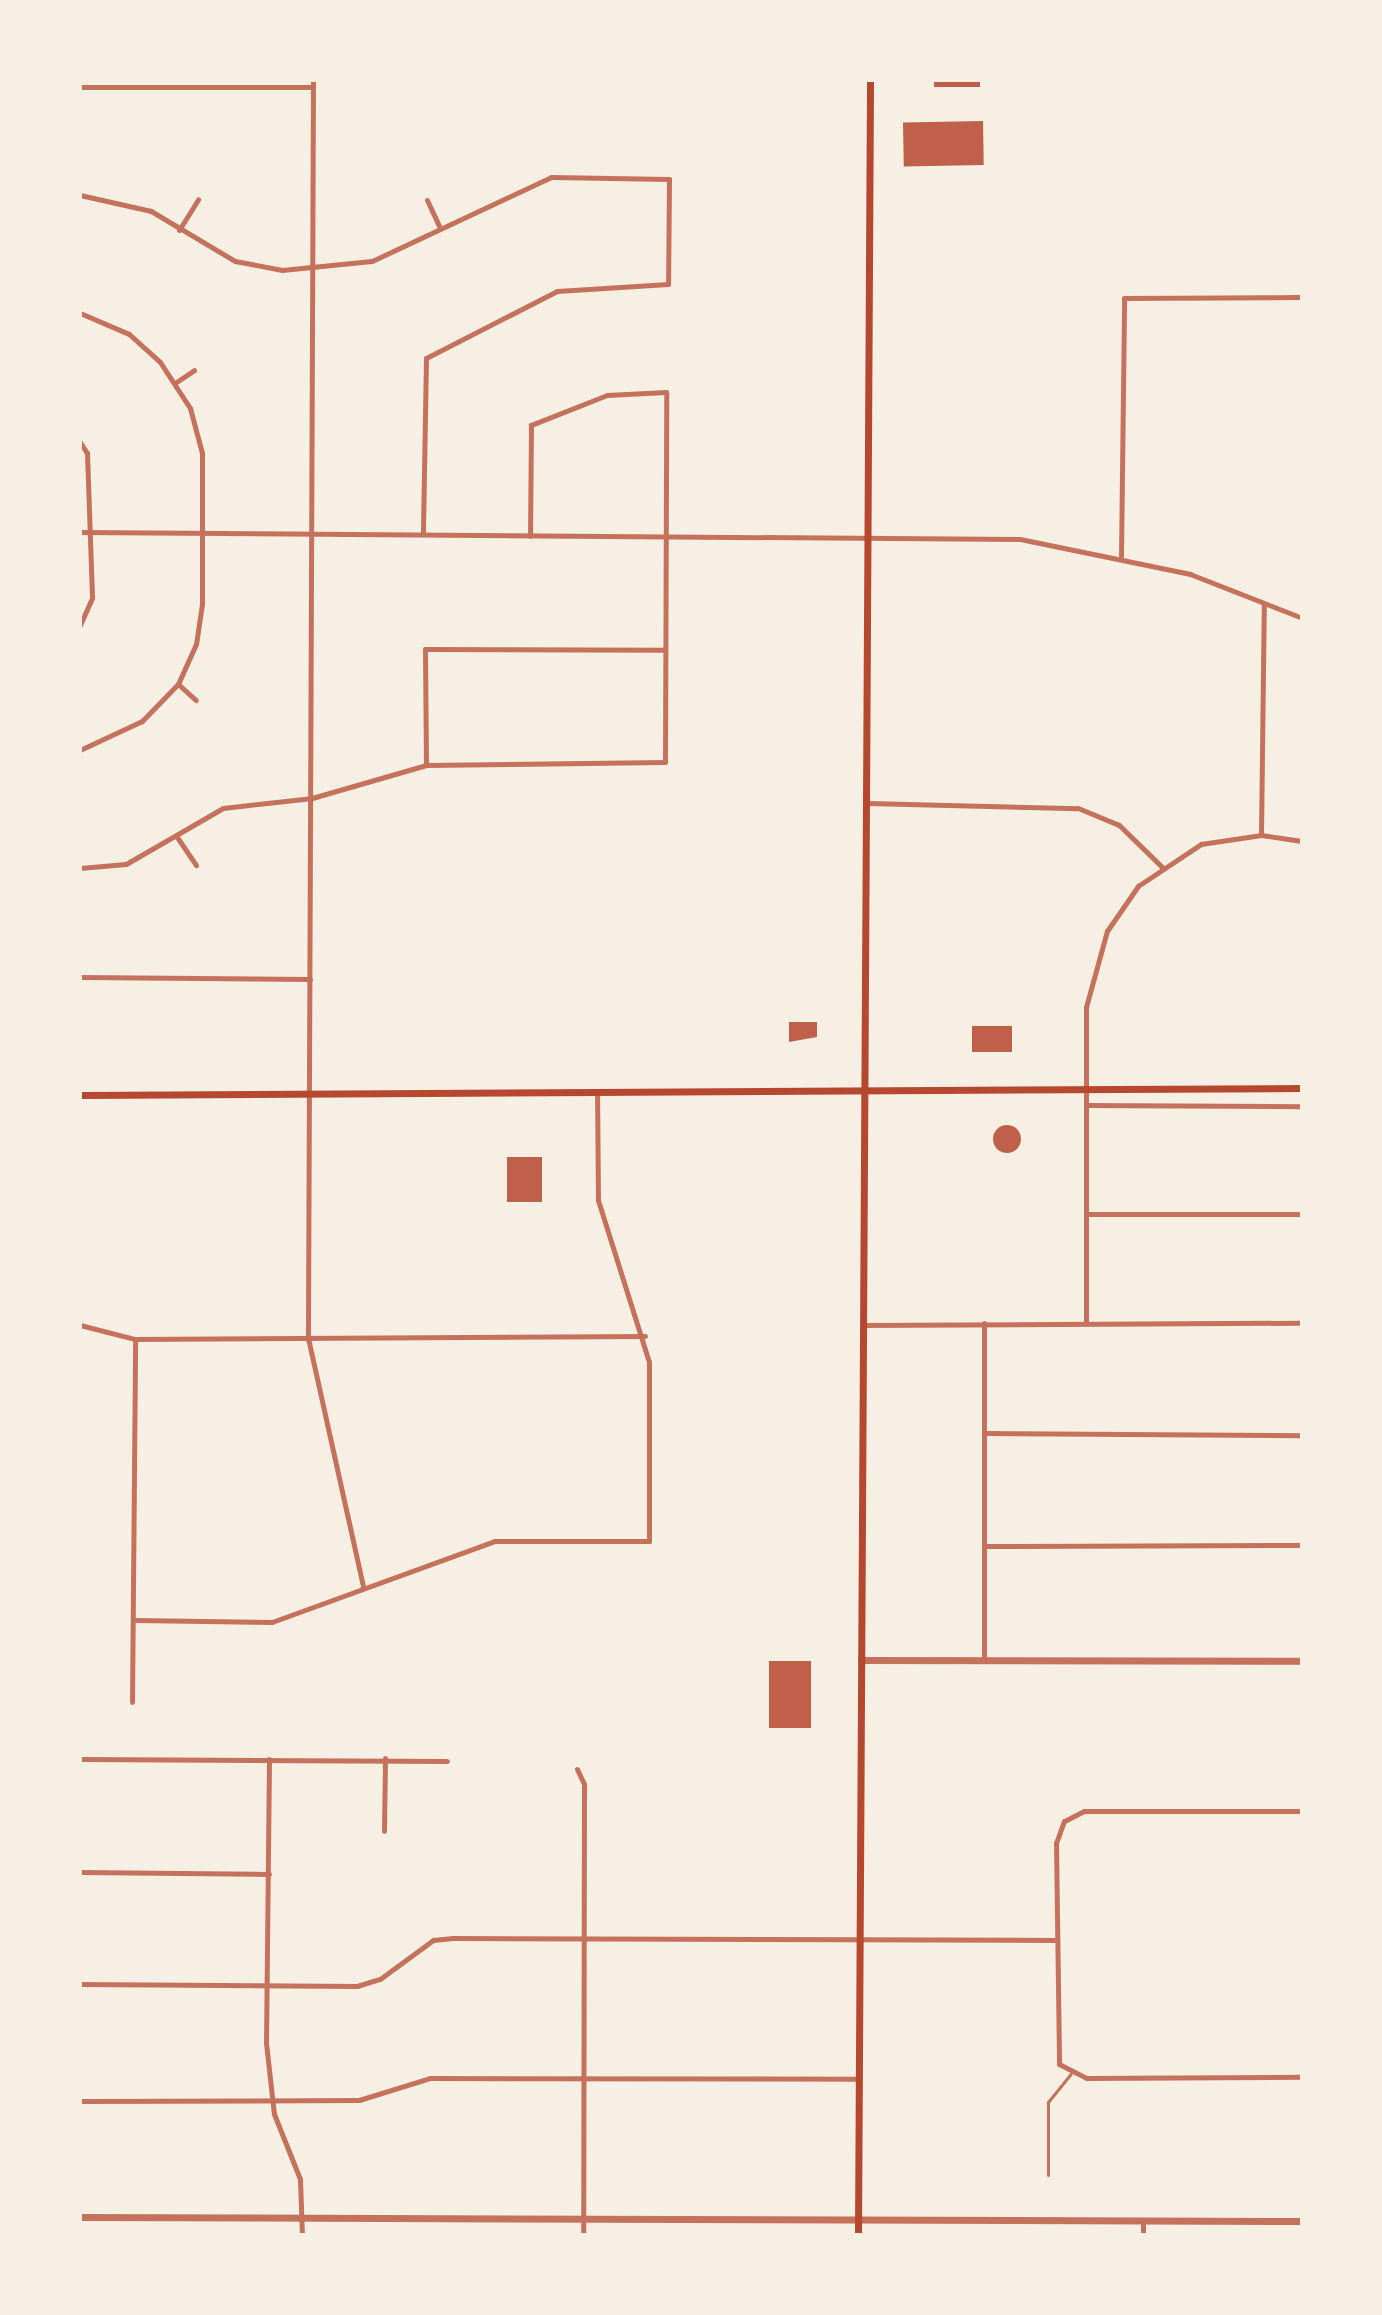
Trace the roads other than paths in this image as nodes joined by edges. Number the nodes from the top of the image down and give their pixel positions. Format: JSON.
{"nodes":[{"id":1,"x":870,"y":80,"type":"edge"},
{"id":2,"x":313,"y":84,"type":"edge"},
{"id":3,"x":80,"y":87,"type":"edge"},
{"id":4,"x":80,"y":195,"type":"edge"},
{"id":5,"x":198,"y":200,"type":"dead end"},
{"id":6,"x":427,"y":200,"type":"dead end"},
{"id":7,"x":440,"y":228,"type":"junction"},
{"id":8,"x":179,"y":230,"type":"junction"},
{"id":9,"x":313,"y":268,"type":"junction"},
{"id":10,"x":1302,"y":297,"type":"edge"},
{"id":11,"x":80,"y":313,"type":"edge"},
{"id":12,"x":194,"y":370,"type":"dead end"},
{"id":13,"x":175,"y":383,"type":"junction"},
{"id":14,"x":80,"y":442,"type":"edge"},
{"id":15,"x":80,"y":532,"type":"edge"},
{"id":16,"x":89,"y":532,"type":"junction"},
{"id":17,"x":313,"y":532,"type":"junction"},
{"id":18,"x":202,"y":533,"type":"junction"},
{"id":19,"x":423,"y":533,"type":"junction"},
{"id":20,"x":665,"y":535,"type":"junction"},
{"id":21,"x":530,"y":536,"type":"junction"},
{"id":22,"x":868,"y":536,"type":"junction"},
{"id":23,"x":1121,"y":556,"type":"junction"},
{"id":24,"x":1264,"y":604,"type":"junction"},
{"id":25,"x":1302,"y":618,"type":"edge"},
{"id":26,"x":80,"y":625,"type":"edge"},
{"id":27,"x":665,"y":650,"type":"junction"},
{"id":28,"x":178,"y":684,"type":"junction"},
{"id":29,"x":196,"y":700,"type":"dead end"},
{"id":30,"x":80,"y":750,"type":"edge"},
{"id":31,"x":426,"y":765,"type":"junction"},
{"id":32,"x":312,"y":798,"type":"junction"},
{"id":33,"x":867,"y":803,"type":"junction"},
{"id":34,"x":1261,"y":835,"type":"junction"},
{"id":35,"x":177,"y":837,"type":"junction"},
{"id":36,"x":1302,"y":841,"type":"edge"},
{"id":37,"x":196,"y":865,"type":"dead end"},
{"id":38,"x":1162,"y":867,"type":"junction"},
{"id":39,"x":80,"y":868,"type":"edge"},
{"id":40,"x":80,"y":977,"type":"edge"},
{"id":41,"x":310,"y":979,"type":"junction"},
{"id":42,"x":1302,"y":1088,"type":"edge"},
{"id":43,"x":1088,"y":1089,"type":"junction"},
{"id":44,"x":866,"y":1091,"type":"junction"},
{"id":45,"x":80,"y":1095,"type":"edge"},
{"id":46,"x":597,"y":1095,"type":"junction"},
{"id":47,"x":311,"y":1096,"type":"junction"},
{"id":48,"x":1087,"y":1105,"type":"junction"},
{"id":49,"x":1302,"y":1106,"type":"edge"},
{"id":50,"x":1087,"y":1214,"type":"junction"},
{"id":51,"x":1302,"y":1214,"type":"edge"},
{"id":52,"x":1086,"y":1322,"type":"junction"},
{"id":53,"x":984,"y":1323,"type":"junction"},
{"id":54,"x":1302,"y":1323,"type":"edge"},
{"id":55,"x":80,"y":1325,"type":"edge"},
{"id":56,"x":865,"y":1325,"type":"junction"},
{"id":57,"x":645,"y":1336,"type":"junction"},
{"id":58,"x":308,"y":1338,"type":"junction"},
{"id":59,"x":135,"y":1339,"type":"junction"},
{"id":60,"x":984,"y":1433,"type":"junction"},
{"id":61,"x":1302,"y":1435,"type":"edge"},
{"id":62,"x":1302,"y":1545,"type":"edge"},
{"id":63,"x":984,"y":1546,"type":"junction"},
{"id":64,"x":363,"y":1587,"type":"junction"},
{"id":65,"x":135,"y":1620,"type":"junction"},
{"id":66,"x":984,"y":1659,"type":"junction"},
{"id":67,"x":861,"y":1660,"type":"junction"},
{"id":68,"x":1302,"y":1661,"type":"edge"},
{"id":69,"x":132,"y":1702,"type":"dead end"},
{"id":70,"x":385,"y":1758,"type":"junction"},
{"id":71,"x":80,"y":1759,"type":"edge"},
{"id":72,"x":269,"y":1759,"type":"junction"},
{"id":73,"x":447,"y":1761,"type":"dead end"},
{"id":74,"x":577,"y":1769,"type":"dead end"},
{"id":75,"x":1302,"y":1811,"type":"edge"},
{"id":76,"x":384,"y":1831,"type":"dead end"},
{"id":77,"x":80,"y":1872,"type":"edge"},
{"id":78,"x":269,"y":1874,"type":"junction"},
{"id":79,"x":584,"y":1937,"type":"junction"},
{"id":80,"x":861,"y":1939,"type":"junction"},
{"id":81,"x":1056,"y":1940,"type":"junction"},
{"id":82,"x":80,"y":1984,"type":"edge"},
{"id":83,"x":268,"y":1986,"type":"junction"},
{"id":84,"x":1071,"y":2074,"type":"junction"},
{"id":85,"x":1302,"y":2077,"type":"edge"},
{"id":86,"x":583,"y":2079,"type":"junction"},
{"id":87,"x":861,"y":2079,"type":"junction"},
{"id":88,"x":271,"y":2100,"type":"junction"},
{"id":89,"x":80,"y":2101,"type":"edge"},
{"id":90,"x":1048,"y":2175,"type":"dead end"},
{"id":91,"x":80,"y":2217,"type":"edge"},
{"id":92,"x":583,"y":2220,"type":"junction"},
{"id":93,"x":302,"y":2221,"type":"junction"},
{"id":94,"x":1143,"y":2221,"type":"junction"},
{"id":95,"x":1302,"y":2221,"type":"edge"},
{"id":96,"x":858,"y":2222,"type":"junction"},
{"id":97,"x":302,"y":2235,"type":"edge"},
{"id":98,"x":583,"y":2235,"type":"edge"},
{"id":99,"x":858,"y":2235,"type":"edge"},
{"id":100,"x":1143,"y":2235,"type":"edge"}],
"edges":[{"from":1,"to":22,"type":"main road"},
{"from":2,"to":3,"type":"street"},
{"from":2,"to":9,"type":"street"},
{"from":4,"to":8,"type":"street"},
{"from":5,"to":8,"type":"street"},
{"from":6,"to":7,"type":"street"},
{"from":7,"to":9,"type":"street"},
{"from":7,"to":19,"type":"street"},
{"from":8,"to":9,"type":"street"},
{"from":9,"to":17,"type":"street"},
{"from":10,"to":23,"type":"street"},
{"from":11,"to":13,"type":"street"},
{"from":12,"to":13,"type":"street"},
{"from":13,"to":18,"type":"street"},
{"from":14,"to":16,"type":"street"},
{"from":15,"to":16,"type":"street"},
{"from":16,"to":18,"type":"street"},
{"from":16,"to":26,"type":"street"},
{"from":17,"to":18,"type":"street"},
{"from":17,"to":19,"type":"street"},
{"from":17,"to":32,"type":"street"},
{"from":18,"to":28,"type":"street"},
{"from":19,"to":21,"type":"street"},
{"from":20,"to":21,"type":"street"},
{"from":20,"to":21,"type":"street"},
{"from":20,"to":22,"type":"street"},
{"from":20,"to":27,"type":"street"},
{"from":22,"to":23,"type":"street"},
{"from":22,"to":33,"type":"main road"},
{"from":23,"to":24,"type":"street"},
{"from":24,"to":25,"type":"street"},
{"from":24,"to":34,"type":"street"},
{"from":27,"to":31,"type":"street"},
{"from":27,"to":31,"type":"street"},
{"from":28,"to":29,"type":"street"},
{"from":28,"to":30,"type":"street"},
{"from":31,"to":32,"type":"street"},
{"from":32,"to":35,"type":"street"},
{"from":32,"to":41,"type":"street"},
{"from":33,"to":38,"type":"street"},
{"from":33,"to":44,"type":"main road"},
{"from":34,"to":36,"type":"street"},
{"from":34,"to":38,"type":"street"},
{"from":35,"to":37,"type":"street"},
{"from":35,"to":39,"type":"street"},
{"from":38,"to":43,"type":"street"},
{"from":40,"to":41,"type":"street"},
{"from":41,"to":47,"type":"street"},
{"from":42,"to":43,"type":"main road"},
{"from":43,"to":44,"type":"main road"},
{"from":43,"to":48,"type":"street"},
{"from":44,"to":46,"type":"main road"},
{"from":44,"to":56,"type":"main road"},
{"from":45,"to":47,"type":"main road"},
{"from":46,"to":47,"type":"main road"},
{"from":46,"to":57,"type":"street"},
{"from":47,"to":58,"type":"street"},
{"from":48,"to":49,"type":"street"},
{"from":48,"to":50,"type":"street"},
{"from":50,"to":51,"type":"street"},
{"from":50,"to":52,"type":"street"},
{"from":52,"to":53,"type":"street"},
{"from":52,"to":54,"type":"street"},
{"from":53,"to":56,"type":"street"},
{"from":53,"to":60,"type":"street"},
{"from":55,"to":59,"type":"street"},
{"from":56,"to":67,"type":"main road"},
{"from":57,"to":58,"type":"street"},
{"from":57,"to":64,"type":"street"},
{"from":58,"to":59,"type":"street"},
{"from":58,"to":64,"type":"street"},
{"from":59,"to":65,"type":"street"},
{"from":60,"to":61,"type":"street"},
{"from":60,"to":63,"type":"street"},
{"from":62,"to":63,"type":"street"},
{"from":63,"to":66,"type":"street"},
{"from":64,"to":65,"type":"street"},
{"from":65,"to":69,"type":"street"},
{"from":66,"to":67,"type":"street"},
{"from":66,"to":68,"type":"street"},
{"from":67,"to":80,"type":"main road"},
{"from":70,"to":72,"type":"street"},
{"from":70,"to":73,"type":"street"},
{"from":70,"to":76,"type":"street"},
{"from":71,"to":72,"type":"street"},
{"from":72,"to":78,"type":"street"},
{"from":74,"to":79,"type":"street"},
{"from":75,"to":81,"type":"street"},
{"from":77,"to":78,"type":"street"},
{"from":78,"to":83,"type":"street"},
{"from":79,"to":80,"type":"street"},
{"from":79,"to":83,"type":"street"},
{"from":79,"to":86,"type":"street"},
{"from":80,"to":81,"type":"street"},
{"from":80,"to":87,"type":"main road"},
{"from":81,"to":84,"type":"street"},
{"from":82,"to":83,"type":"street"},
{"from":83,"to":88,"type":"street"},
{"from":84,"to":85,"type":"street"},
{"from":84,"to":90,"type":"lane"},
{"from":86,"to":87,"type":"street"},
{"from":86,"to":88,"type":"street"},
{"from":86,"to":92,"type":"street"},
{"from":87,"to":96,"type":"main road"},
{"from":88,"to":89,"type":"street"},
{"from":88,"to":93,"type":"street"},
{"from":91,"to":93,"type":"street"},
{"from":92,"to":93,"type":"street"},
{"from":92,"to":96,"type":"street"},
{"from":92,"to":98,"type":"street"},
{"from":93,"to":97,"type":"street"},
{"from":94,"to":95,"type":"street"},
{"from":94,"to":96,"type":"street"},
{"from":94,"to":100,"type":"street"},
{"from":96,"to":99,"type":"main road"}]}
